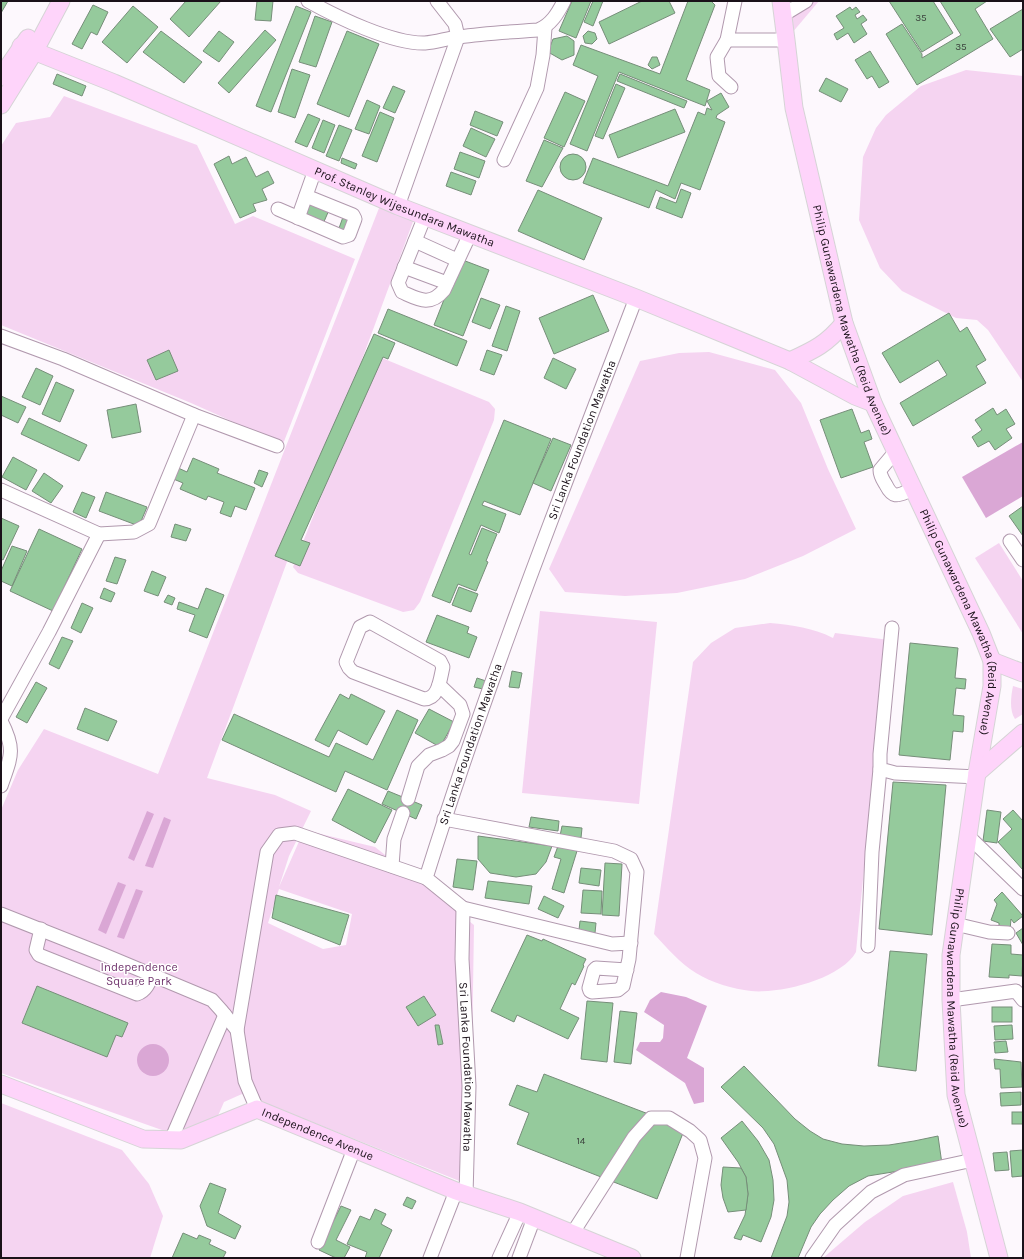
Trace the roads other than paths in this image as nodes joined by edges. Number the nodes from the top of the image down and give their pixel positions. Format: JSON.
{"nodes":[{"id":1,"x":57,"y":1,"type":"edge"},
{"id":2,"x":61,"y":1,"type":"edge"},
{"id":3,"x":308,"y":1,"type":"edge"},
{"id":4,"x":437,"y":1,"type":"edge"},
{"id":5,"x":564,"y":1,"type":"edge"},
{"id":6,"x":734,"y":1,"type":"edge"},
{"id":7,"x":807,"y":1,"type":"edge"},
{"id":8,"x":782,"y":8,"type":"edge"},
{"id":9,"x":545,"y":28,"type":"junction"},
{"id":10,"x":458,"y":36,"type":"junction"},
{"id":11,"x":727,"y":40,"type":"junction"},
{"id":12,"x":786,"y":40,"type":"junction"},
{"id":13,"x":28,"y":50,"type":"junction"},
{"id":14,"x":1,"y":77,"type":"edge"},
{"id":15,"x":731,"y":87,"type":"dead end"},
{"id":16,"x":1,"y":105,"type":"edge"},
{"id":17,"x":504,"y":160,"type":"dead end"},
{"id":18,"x":315,"y":170,"type":"junction"},
{"id":19,"x":306,"y":196,"type":"junction"},
{"id":20,"x":398,"y":206,"type":"junction"},
{"id":21,"x":278,"y":210,"type":"dead end"},
{"id":22,"x":425,"y":216,"type":"junction"},
{"id":23,"x":298,"y":218,"type":"junction"},
{"id":24,"x":470,"y":234,"type":"junction"},
{"id":25,"x":414,"y":241,"type":"junction"},
{"id":26,"x":457,"y":260,"type":"junction"},
{"id":27,"x":404,"y":267,"type":"junction"},
{"id":28,"x":447,"y":283,"type":"junction"},
{"id":29,"x":636,"y":298,"type":"junction"},
{"id":30,"x":844,"y":323,"type":"junction"},
{"id":31,"x":1,"y":336,"type":"edge"},
{"id":32,"x":790,"y":361,"type":"junction"},
{"id":33,"x":873,"y":403,"type":"junction"},
{"id":34,"x":194,"y":414,"type":"junction"},
{"id":35,"x":277,"y":446,"type":"dead end"},
{"id":36,"x":896,"y":451,"type":"junction"},
{"id":37,"x":913,"y":489,"type":"junction"},
{"id":38,"x":1,"y":490,"type":"edge"},
{"id":39,"x":99,"y":534,"type":"junction"},
{"id":40,"x":1010,"y":541,"type":"dead end"},
{"id":41,"x":1023,"y":560,"type":"edge"},
{"id":42,"x":892,"y":628,"type":"dead end"},
{"id":43,"x":992,"y":661,"type":"junction"},
{"id":44,"x":1023,"y":673,"type":"edge"},
{"id":45,"x":439,"y":685,"type":"junction"},
{"id":46,"x":1,"y":720,"type":"edge"},
{"id":47,"x":1023,"y":733,"type":"edge"},
{"id":48,"x":880,"y":769,"type":"junction"},
{"id":49,"x":977,"y":775,"type":"junction"},
{"id":50,"x":1,"y":786,"type":"edge"},
{"id":51,"x":408,"y":799,"type":"dead end"},
{"id":52,"x":403,"y":813,"type":"dead end"},
{"id":53,"x":444,"y":820,"type":"junction"},
{"id":54,"x":968,"y":836,"type":"junction"},
{"id":55,"x":392,"y":866,"type":"junction"},
{"id":56,"x":426,"y":878,"type":"junction"},
{"id":57,"x":1023,"y":889,"type":"edge"},
{"id":58,"x":463,"y":908,"type":"junction"},
{"id":59,"x":1,"y":914,"type":"edge"},
{"id":60,"x":955,"y":924,"type":"junction"},
{"id":61,"x":41,"y":929,"type":"junction"},
{"id":62,"x":1008,"y":933,"type":"dead end"},
{"id":63,"x":631,"y":943,"type":"junction"},
{"id":64,"x":868,"y":946,"type":"dead end"},
{"id":65,"x":627,"y":970,"type":"dead end"},
{"id":66,"x":152,"y":975,"type":"junction"},
{"id":67,"x":951,"y":1000,"type":"junction"},
{"id":68,"x":1023,"y":1000,"type":"edge"},
{"id":69,"x":225,"y":1015,"type":"junction"},
{"id":70,"x":236,"y":1030,"type":"junction"},
{"id":71,"x":1,"y":1084,"type":"edge"},
{"id":72,"x":257,"y":1109,"type":"junction"},
{"id":73,"x":171,"y":1140,"type":"junction"},
{"id":74,"x":354,"y":1150,"type":"junction"},
{"id":75,"x":973,"y":1160,"type":"junction"},
{"id":76,"x":461,"y":1193,"type":"junction"},
{"id":77,"x":527,"y":1216,"type":"junction"},
{"id":78,"x":572,"y":1234,"type":"junction"},
{"id":79,"x":318,"y":1242,"type":"dead end"},
{"id":80,"x":430,"y":1258,"type":"edge"},
{"id":81,"x":499,"y":1258,"type":"edge"},
{"id":82,"x":519,"y":1258,"type":"edge"},
{"id":83,"x":632,"y":1258,"type":"edge"},
{"id":84,"x":686,"y":1258,"type":"edge"},
{"id":85,"x":812,"y":1258,"type":"edge"},
{"id":86,"x":999,"y":1258,"type":"edge"}],
"edges":[{"from":1,"to":13,"type":"main road"},
{"from":2,"to":13,"type":"main road"},
{"from":3,"to":10,"type":"street"},
{"from":4,"to":10,"type":"street"},
{"from":5,"to":9,"type":"street"},
{"from":6,"to":11,"type":"street"},
{"from":7,"to":8,"type":"street"},
{"from":8,"to":12,"type":"main road","name":"Philip Gunawardena Mawatha (Reid Avenue)"},
{"from":9,"to":10,"type":"street"},
{"from":9,"to":17,"type":"street"},
{"from":10,"to":20,"type":"street"},
{"from":11,"to":12,"type":"street"},
{"from":11,"to":15,"type":"street"},
{"from":12,"to":30,"type":"main road","name":"Philip Gunawardena Mawatha (Reid Avenue)"},
{"from":13,"to":14,"type":"main road"},
{"from":13,"to":16,"type":"main road"},
{"from":13,"to":18,"type":"main road","name":"Prof. Stanley Wijesundara Mawatha"},
{"from":18,"to":19,"type":"street"},
{"from":18,"to":20,"type":"main road","name":"Prof. Stanley Wijesundara Mawatha"},
{"from":19,"to":23,"type":"street"},
{"from":19,"to":23,"type":"street"},
{"from":20,"to":22,"type":"main road","name":"Prof. Stanley Wijesundara Mawatha"},
{"from":21,"to":23,"type":"street"},
{"from":22,"to":24,"type":"main road","name":"Prof. Stanley Wijesundara Mawatha"},
{"from":22,"to":25,"type":"street"},
{"from":24,"to":26,"type":"street"},
{"from":24,"to":29,"type":"main road","name":"Prof. Stanley Wijesundara Mawatha"},
{"from":25,"to":26,"type":"street"},
{"from":25,"to":27,"type":"street"},
{"from":26,"to":28,"type":"street"},
{"from":27,"to":28,"type":"street"},
{"from":27,"to":28,"type":"street"},
{"from":29,"to":32,"type":"main road","name":"Prof. Stanley Wijesundara Mawatha"},
{"from":29,"to":53,"type":"street","name":"Sri Lanka Foundation Mawatha"},
{"from":30,"to":32,"type":"main road"},
{"from":30,"to":33,"type":"main road","name":"Philip Gunawardena Mawatha (Reid Avenue)"},
{"from":31,"to":34,"type":"street"},
{"from":32,"to":33,"type":"main road","name":"Prof. Stanley Wijesundara Mawatha"},
{"from":33,"to":36,"type":"main road","name":"Philip Gunawardena Mawatha (Reid Avenue)"},
{"from":34,"to":35,"type":"street"},
{"from":34,"to":39,"type":"street"},
{"from":36,"to":37,"type":"main road","name":"Philip Gunawardena Mawatha (Reid Avenue)"},
{"from":36,"to":37,"type":"street"},
{"from":37,"to":43,"type":"main road","name":"Philip Gunawardena Mawatha (Reid Avenue)"},
{"from":38,"to":39,"type":"street"},
{"from":39,"to":46,"type":"street"},
{"from":40,"to":41,"type":"street"},
{"from":42,"to":48,"type":"street"},
{"from":43,"to":44,"type":"main road"},
{"from":43,"to":49,"type":"main road","name":"Philip Gunawardena Mawatha (Reid Avenue)"},
{"from":45,"to":45,"type":"street"},
{"from":45,"to":51,"type":"street"},
{"from":46,"to":50,"type":"street"},
{"from":47,"to":49,"type":"main road"},
{"from":48,"to":49,"type":"street"},
{"from":48,"to":64,"type":"street"},
{"from":49,"to":54,"type":"main road","name":"Philip Gunawardena Mawatha (Reid Avenue)"},
{"from":52,"to":55,"type":"street"},
{"from":53,"to":56,"type":"street","name":"Sri Lanka Foundation Mawatha"},
{"from":53,"to":63,"type":"street"},
{"from":54,"to":57,"type":"street"},
{"from":54,"to":60,"type":"main road","name":"Philip Gunawardena Mawatha (Reid Avenue)"},
{"from":55,"to":56,"type":"street"},
{"from":55,"to":70,"type":"street"},
{"from":56,"to":58,"type":"street"},
{"from":58,"to":63,"type":"street"},
{"from":58,"to":76,"type":"street","name":"Sri Lanka Foundation Mawatha"},
{"from":59,"to":61,"type":"street"},
{"from":60,"to":62,"type":"street"},
{"from":60,"to":67,"type":"main road","name":"Philip Gunawardena Mawatha (Reid Avenue)"},
{"from":61,"to":66,"type":"street"},
{"from":61,"to":66,"type":"street"},
{"from":63,"to":65,"type":"street"},
{"from":66,"to":69,"type":"street"},
{"from":67,"to":68,"type":"street"},
{"from":67,"to":75,"type":"main road","name":"Philip Gunawardena Mawatha (Reid Avenue)"},
{"from":69,"to":70,"type":"street"},
{"from":69,"to":73,"type":"street"},
{"from":70,"to":72,"type":"street"},
{"from":71,"to":73,"type":"main road","name":"Independence Avenue"},
{"from":72,"to":73,"type":"main road","name":"Independence Avenue"},
{"from":72,"to":74,"type":"main road","name":"Independence Avenue"},
{"from":74,"to":76,"type":"main road","name":"Independence Avenue"},
{"from":74,"to":79,"type":"street"},
{"from":75,"to":85,"type":"street"},
{"from":75,"to":86,"type":"main road","name":"Philip Gunawardena Mawatha (Reid Avenue)"},
{"from":76,"to":77,"type":"main road","name":"Independence Avenue"},
{"from":76,"to":80,"type":"street"},
{"from":77,"to":78,"type":"main road","name":"Independence Avenue"},
{"from":77,"to":81,"type":"street"},
{"from":77,"to":82,"type":"street"},
{"from":78,"to":83,"type":"main road","name":"Independence Avenue"},
{"from":78,"to":84,"type":"street"}]}
